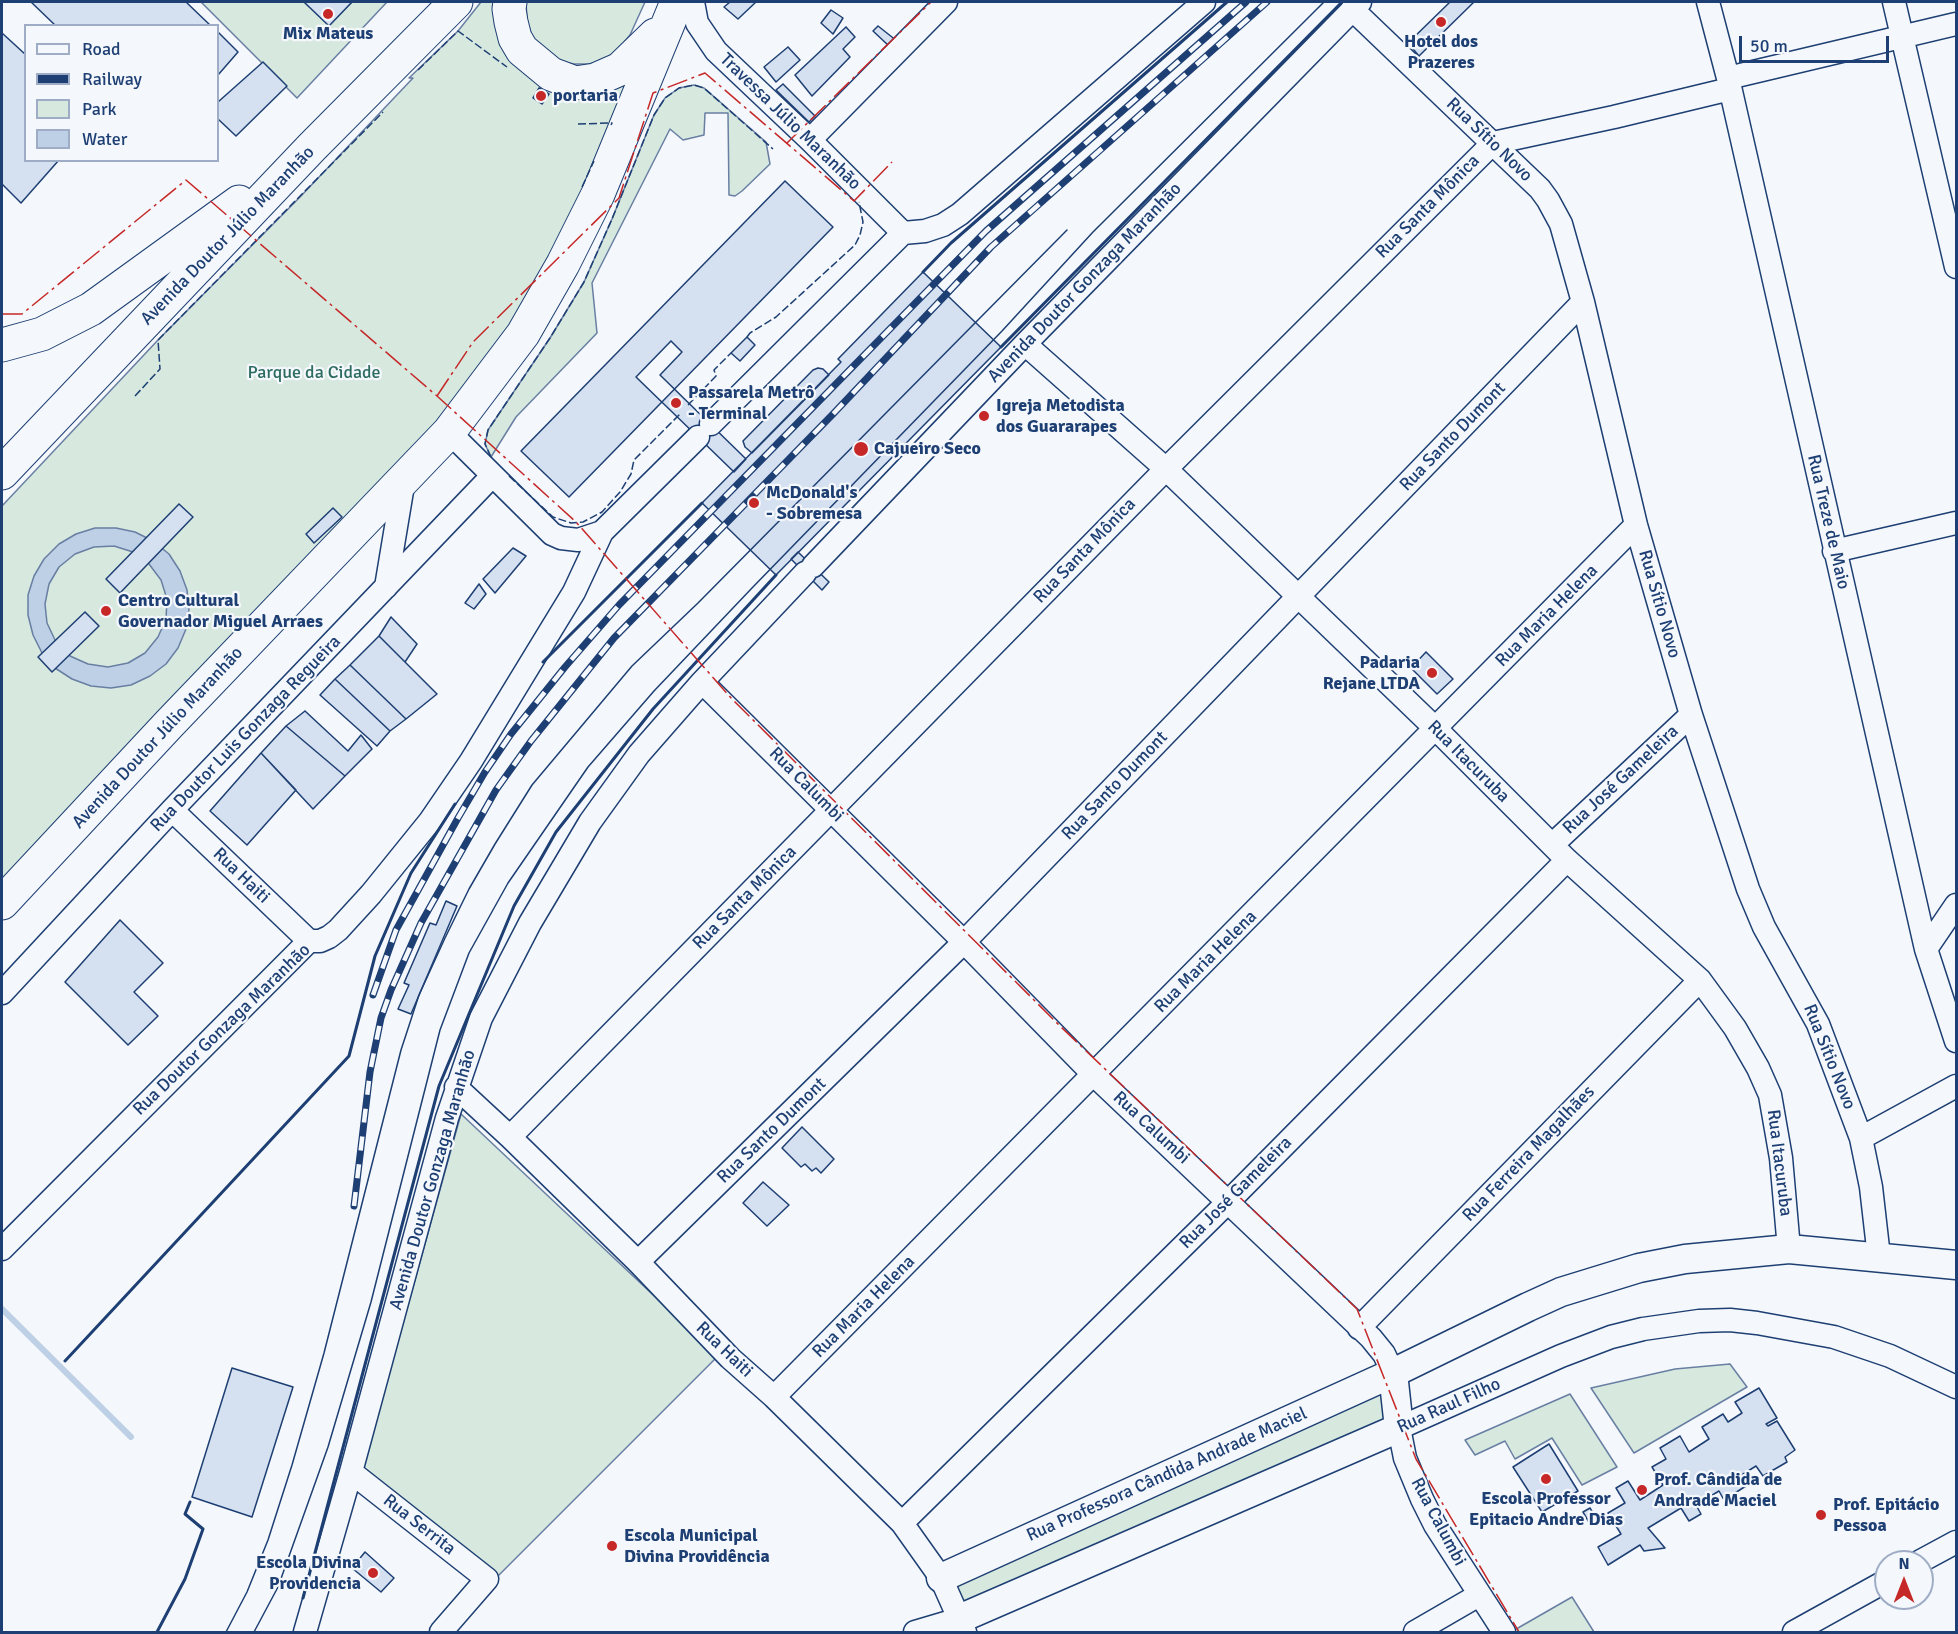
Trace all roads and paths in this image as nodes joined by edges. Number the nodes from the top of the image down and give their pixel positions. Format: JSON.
{"nodes":[{"id":1,"x":456,"y":2,"type":"edge"},
{"id":2,"x":510,"y":2,"type":"edge"},
{"id":3,"x":946,"y":2,"type":"edge"},
{"id":4,"x":1204,"y":2,"type":"edge"},
{"id":5,"x":1708,"y":2,"type":"edge"},
{"id":6,"x":1894,"y":2,"type":"edge"},
{"id":7,"x":681,"y":5,"type":"edge"},
{"id":8,"x":1356,"y":5,"type":"edge"},
{"id":9,"x":1956,"y":24,"type":"edge"},
{"id":10,"x":1903,"y":37,"type":"junction"},
{"id":11,"x":1729,"y":83,"type":"junction"},
{"id":12,"x":810,"y":140,"type":"junction"},
{"id":13,"x":1493,"y":143,"type":"junction"},
{"id":14,"x":312,"y":147,"type":"junction"},
{"id":15,"x":903,"y":233,"type":"junction"},
{"id":16,"x":1956,"y":267,"type":"edge"},
{"id":17,"x":1583,"y":302,"type":"junction"},
{"id":18,"x":1025,"y":344,"type":"junction"},
{"id":19,"x":2,"y":345,"type":"edge"},
{"id":20,"x":449,"y":432,"type":"junction"},
{"id":21,"x":1166,"y":469,"type":"junction"},
{"id":22,"x":2,"y":473,"type":"edge"},
{"id":23,"x":492,"y":476,"type":"junction"},
{"id":24,"x":404,"y":479,"type":"junction"},
{"id":25,"x":1956,"y":523,"type":"edge"},
{"id":26,"x":1636,"y":525,"type":"junction"},
{"id":27,"x":602,"y":532,"type":"junction"},
{"id":28,"x":1834,"y":551,"type":"junction"},
{"id":29,"x":386,"y":587,"type":"junction"},
{"id":30,"x":1298,"y":597,"type":"junction"},
{"id":31,"x":702,"y":682,"type":"junction"},
{"id":32,"x":1691,"y":715,"type":"junction"},
{"id":33,"x":1435,"y":729,"type":"junction"},
{"id":34,"x":172,"y":810,"type":"junction"},
{"id":35,"x":832,"y":810,"type":"junction"},
{"id":36,"x":1559,"y":852,"type":"junction"},
{"id":37,"x":2,"y":903,"type":"edge"},
{"id":38,"x":1956,"y":905,"type":"edge"},
{"id":39,"x":309,"y":941,"type":"junction"},
{"id":40,"x":964,"y":942,"type":"junction"},
{"id":41,"x":1926,"y":949,"type":"junction"},
{"id":42,"x":1700,"y":980,"type":"junction"},
{"id":43,"x":2,"y":993,"type":"edge"},
{"id":44,"x":1956,"y":1041,"type":"edge"},
{"id":45,"x":1094,"y":1075,"type":"junction"},
{"id":46,"x":1956,"y":1086,"type":"edge"},
{"id":47,"x":456,"y":1087,"type":"junction"},
{"id":48,"x":510,"y":1137,"type":"junction"},
{"id":49,"x":1861,"y":1138,"type":"junction"},
{"id":50,"x":1229,"y":1201,"type":"junction"},
{"id":51,"x":2,"y":1249,"type":"edge"},
{"id":52,"x":1789,"y":1249,"type":"junction"},
{"id":53,"x":1879,"y":1257,"type":"junction"},
{"id":54,"x":638,"y":1262,"type":"junction"},
{"id":55,"x":1956,"y":1265,"type":"edge"},
{"id":56,"x":1359,"y":1328,"type":"junction"},
{"id":57,"x":1393,"y":1373,"type":"junction"},
{"id":58,"x":1956,"y":1387,"type":"edge"},
{"id":59,"x":774,"y":1397,"type":"junction"},
{"id":60,"x":1399,"y":1428,"type":"junction"},
{"id":61,"x":351,"y":1472,"type":"junction"},
{"id":62,"x":902,"y":1523,"type":"junction"},
{"id":63,"x":1956,"y":1542,"type":"edge"},
{"id":64,"x":1934,"y":1554,"type":"edge"},
{"id":65,"x":941,"y":1578,"type":"junction"},
{"id":66,"x":1874,"y":1588,"type":"edge"},
{"id":67,"x":1479,"y":1595,"type":"junction"},
{"id":68,"x":962,"y":1626,"type":"edge"},
{"id":69,"x":305,"y":1632,"type":"edge"},
{"id":70,"x":441,"y":1632,"type":"edge"},
{"id":71,"x":915,"y":1632,"type":"edge"},
{"id":72,"x":1415,"y":1632,"type":"edge"},
{"id":73,"x":1504,"y":1632,"type":"edge"},
{"id":74,"x":1794,"y":1632,"type":"edge"}],
"edges":[{"from":1,"to":14,"type":"highway","name":"Avenida Doutor Júlio Maranhão"},
{"from":2,"to":7,"type":"highway"},
{"from":3,"to":12,"type":"street"},
{"from":4,"to":15,"type":"street"},
{"from":5,"to":11,"type":"street","name":"Rua Treze de Maio"},
{"from":6,"to":10,"type":"street"},
{"from":7,"to":12,"type":"street","name":"Travessa Júlio Maranhão"},
{"from":7,"to":20,"type":"highway","name":"Avenida Doutor Júlio Maranhão"},
{"from":8,"to":13,"type":"street","name":"Rua Sítio Novo"},
{"from":8,"to":18,"type":"street","name":"Avenida Doutor Gonzaga Maranhão"},
{"from":9,"to":10,"type":"street","name":"Rua Santa Mônica"},
{"from":10,"to":11,"type":"street","name":"Rua Santa Mônica"},
{"from":10,"to":16,"type":"street"},
{"from":11,"to":13,"type":"street","name":"Rua Santa Mônica"},
{"from":11,"to":28,"type":"street","name":"Rua Treze de Maio"},
{"from":12,"to":15,"type":"street","name":"Travessa Júlio Maranhão"},
{"from":13,"to":17,"type":"street","name":"Rua Sítio Novo"},
{"from":13,"to":21,"type":"street","name":"Rua Santa Mônica"},
{"from":14,"to":19,"type":"highway"},
{"from":14,"to":22,"type":"highway","name":"Avenida Doutor Júlio Maranhão"},
{"from":15,"to":27,"type":"street"},
{"from":17,"to":26,"type":"street","name":"Rua Sítio Novo"},
{"from":17,"to":30,"type":"street","name":"Rua Santo Dumont"},
{"from":18,"to":21,"type":"street","name":"Rua Itacuruba"},
{"from":18,"to":31,"type":"street","name":"Avenida Doutor Gonzaga Maranhão"},
{"from":20,"to":23,"type":"street"},
{"from":20,"to":24,"type":"highway","name":"Avenida Doutor Júlio Maranhão"},
{"from":21,"to":30,"type":"street","name":"Rua Itacuruba"},
{"from":21,"to":35,"type":"street","name":"Rua Santa Mônica"},
{"from":23,"to":27,"type":"street"},
{"from":23,"to":29,"type":"street","name":"Rua Doutor Luis Gonzaga Regueira"},
{"from":24,"to":29,"type":"street"},
{"from":24,"to":37,"type":"highway","name":"Avenida Doutor Júlio Maranhão"},
{"from":25,"to":28,"type":"street"},
{"from":26,"to":32,"type":"street","name":"Rua Sítio Novo"},
{"from":26,"to":33,"type":"street","name":"Rua Maria Helena"},
{"from":27,"to":39,"type":"street","name":"Rua Doutor Gonzaga Maranhão"},
{"from":28,"to":41,"type":"street","name":"Rua Treze de Maio"},
{"from":29,"to":34,"type":"street","name":"Rua Doutor Luis Gonzaga Regueira"},
{"from":30,"to":33,"type":"street","name":"Rua Itacuruba"},
{"from":30,"to":40,"type":"street","name":"Rua Santo Dumont"},
{"from":31,"to":35,"type":"street","name":"Rua Calumbi"},
{"from":31,"to":47,"type":"street","name":"Avenida Doutor Gonzaga Maranhão"},
{"from":32,"to":36,"type":"street","name":"Rua José Gameleira"},
{"from":32,"to":49,"type":"street","name":"Rua Sítio Novo"},
{"from":33,"to":36,"type":"street","name":"Rua Itacuruba"},
{"from":33,"to":45,"type":"street","name":"Rua Maria Helena"},
{"from":34,"to":39,"type":"street","name":"Rua Haiti"},
{"from":34,"to":43,"type":"street","name":"Rua Doutor Luis Gonzaga Regueira"},
{"from":35,"to":40,"type":"street","name":"Rua Calumbi"},
{"from":35,"to":48,"type":"street","name":"Rua Santa Mônica"},
{"from":36,"to":42,"type":"street","name":"Rua Itacuruba"},
{"from":36,"to":50,"type":"street","name":"Rua José Gameleira"},
{"from":38,"to":41,"type":"street"},
{"from":39,"to":51,"type":"street","name":"Rua Doutor Gonzaga Maranhão"},
{"from":40,"to":45,"type":"street","name":"Rua Calumbi"},
{"from":40,"to":54,"type":"street","name":"Rua Santo Dumont"},
{"from":41,"to":44,"type":"street","name":"Rua Treze de Maio"},
{"from":42,"to":52,"type":"street","name":"Rua Itacuruba"},
{"from":42,"to":56,"type":"street","name":"Rua Ferreira Magalhães"},
{"from":45,"to":50,"type":"street","name":"Rua Calumbi"},
{"from":45,"to":59,"type":"street","name":"Rua Maria Helena"},
{"from":46,"to":49,"type":"street"},
{"from":47,"to":48,"type":"street","name":"Rua Haiti"},
{"from":47,"to":61,"type":"street","name":"Avenida Doutor Gonzaga Maranhão"},
{"from":48,"to":54,"type":"street","name":"Rua Haiti"},
{"from":49,"to":53,"type":"street","name":"Rua Sítio Novo"},
{"from":50,"to":56,"type":"street","name":"Rua Calumbi"},
{"from":50,"to":62,"type":"street","name":"Rua José Gameleira"},
{"from":52,"to":53,"type":"main road","name":"Rua Professora Cândida Andrade Maciel"},
{"from":52,"to":57,"type":"main road","name":"Rua Professora Cândida Andrade Maciel"},
{"from":53,"to":55,"type":"main road","name":"Rua Professora Cândida Andrade Maciel"},
{"from":54,"to":59,"type":"street","name":"Rua Haiti"},
{"from":56,"to":57,"type":"street","name":"Rua Calumbi"},
{"from":57,"to":60,"type":"main road","name":"Rua Calumbi"},
{"from":57,"to":65,"type":"main road","name":"Rua Professora Cândida Andrade Maciel"},
{"from":58,"to":60,"type":"street","name":"Rua Raul Filho"},
{"from":59,"to":62,"type":"street","name":"Rua Haiti"},
{"from":60,"to":67,"type":"street","name":"Rua Calumbi"},
{"from":60,"to":68,"type":"main road","name":"Rua Raul Filho"},
{"from":61,"to":69,"type":"street","name":"Avenida Doutor Gonzaga Maranhão"},
{"from":61,"to":70,"type":"street","name":"Rua Serrita"},
{"from":62,"to":65,"type":"street","name":"Rua Haiti"},
{"from":63,"to":64,"type":"street"},
{"from":65,"to":68,"type":"street","name":"Rua Haiti"},
{"from":66,"to":74,"type":"street"},
{"from":67,"to":72,"type":"street"},
{"from":67,"to":73,"type":"street","name":"Rua Calumbi"},
{"from":68,"to":71,"type":"street"}]}
